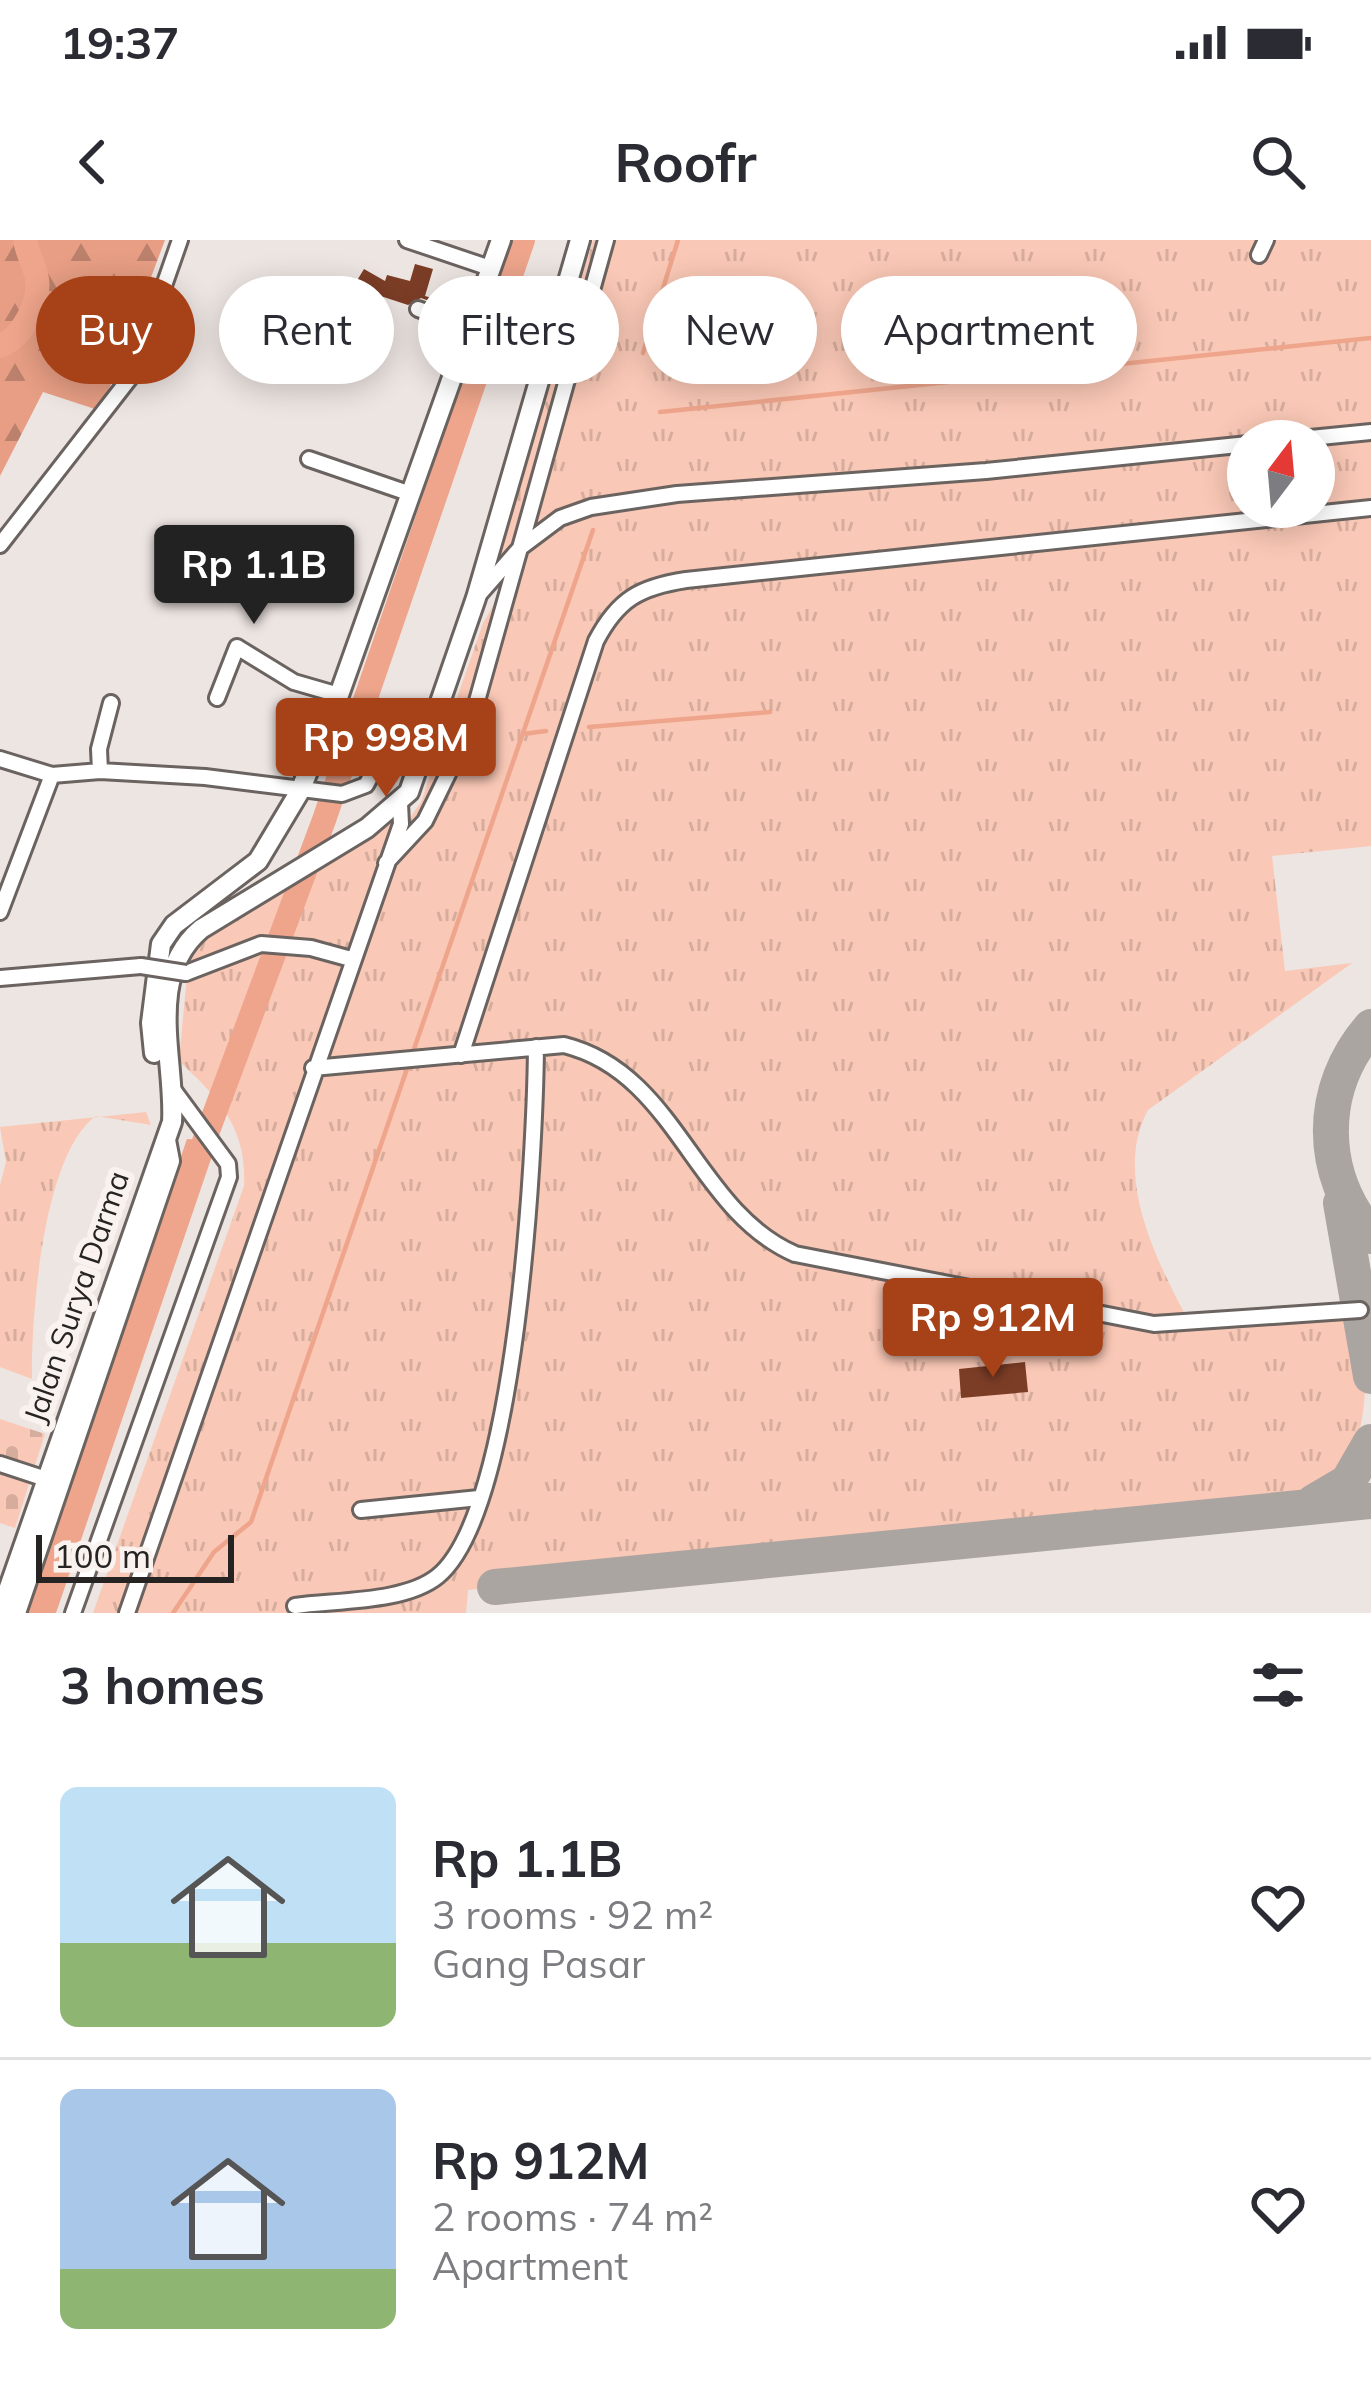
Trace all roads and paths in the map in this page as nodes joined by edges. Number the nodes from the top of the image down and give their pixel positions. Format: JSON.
{"nodes":[{"id":1,"x":180,"y":240,"type":"edge"},
{"id":2,"x":407,"y":240,"type":"edge"},
{"id":3,"x":501,"y":240,"type":"edge"},
{"id":4,"x":580,"y":240,"type":"edge"},
{"id":5,"x":606,"y":240,"type":"edge"},
{"id":6,"x":490,"y":268,"type":"junction"},
{"id":7,"x":487,"y":276,"type":"edge"},
{"id":8,"x":449,"y":384,"type":"edge"},
{"id":9,"x":1371,"y":432,"type":"edge"},
{"id":10,"x":1335,"y":436,"type":"edge"},
{"id":11,"x":1227,"y":446,"type":"edge"},
{"id":12,"x":309,"y":459,"type":"dead end"},
{"id":13,"x":410,"y":494,"type":"junction"},
{"id":14,"x":1371,"y":508,"type":"edge"},
{"id":15,"x":0,"y":545,"type":"edge"},
{"id":16,"x":520,"y":548,"type":"junction"},
{"id":17,"x":476,"y":598,"type":"junction"},
{"id":18,"x":339,"y":695,"type":"junction"},
{"id":19,"x":217,"y":698,"type":"dead end"},
{"id":20,"x":111,"y":703,"type":"dead end"},
{"id":21,"x":386,"y":748,"type":"dead end"},
{"id":22,"x":0,"y":759,"type":"edge"},
{"id":23,"x":100,"y":771,"type":"junction"},
{"id":24,"x":52,"y":775,"type":"junction"},
{"id":25,"x":310,"y":791,"type":"junction"},
{"id":26,"x":400,"y":803,"type":"junction"},
{"id":27,"x":386,"y":863,"type":"junction"},
{"id":28,"x":5,"y":885,"type":"edge"},
{"id":29,"x":0,"y":912,"type":"edge"},
{"id":30,"x":351,"y":959,"type":"junction"},
{"id":31,"x":0,"y":979,"type":"edge"},
{"id":32,"x":536,"y":1047,"type":"junction"},
{"id":33,"x":460,"y":1055,"type":"junction"},
{"id":34,"x":313,"y":1068,"type":"junction"},
{"id":35,"x":167,"y":1081,"type":"junction"},
{"id":36,"x":165,"y":1138,"type":"junction"},
{"id":37,"x":1360,"y":1310,"type":"dead end"},
{"id":38,"x":0,"y":1464,"type":"edge"},
{"id":39,"x":54,"y":1482,"type":"junction"},
{"id":40,"x":479,"y":1498,"type":"junction"},
{"id":41,"x":361,"y":1510,"type":"dead end"},
{"id":42,"x":295,"y":1606,"type":"dead end"},
{"id":43,"x":0,"y":1613,"type":"edge"},
{"id":44,"x":16,"y":1613,"type":"edge"},
{"id":45,"x":73,"y":1613,"type":"edge"},
{"id":46,"x":127,"y":1613,"type":"edge"}],
"edges":[{"from":1,"to":15,"type":"street"},
{"from":2,"to":6,"type":"street"},
{"from":3,"to":6,"type":"main road","name":"Jalan Surya Darma"},
{"from":4,"to":17,"type":"main road"},
{"from":5,"to":16,"type":"street"},
{"from":6,"to":7,"type":"main road","name":"Jalan Surya Darma"},
{"from":8,"to":13,"type":"main road","name":"Jalan Surya Darma"},
{"from":9,"to":10,"type":"street"},
{"from":11,"to":16,"type":"street"},
{"from":12,"to":13,"type":"street"},
{"from":13,"to":18,"type":"main road","name":"Jalan Surya Darma"},
{"from":14,"to":33,"type":"street"},
{"from":16,"to":17,"type":"street"},
{"from":16,"to":27,"type":"street"},
{"from":17,"to":26,"type":"main road"},
{"from":18,"to":19,"type":"street"},
{"from":18,"to":25,"type":"main road","name":"Jalan Surya Darma"},
{"from":20,"to":23,"type":"street"},
{"from":21,"to":25,"type":"street"},
{"from":22,"to":24,"type":"street"},
{"from":23,"to":24,"type":"street"},
{"from":23,"to":25,"type":"street"},
{"from":24,"to":28,"type":"street"},
{"from":25,"to":36,"type":"main road","name":"Jalan Surya Darma"},
{"from":26,"to":27,"type":"street"},
{"from":26,"to":35,"type":"main road"},
{"from":27,"to":30,"type":"street"},
{"from":28,"to":29,"type":"street"},
{"from":30,"to":31,"type":"street","bridge":true},
{"from":30,"to":34,"type":"street"},
{"from":32,"to":33,"type":"street"},
{"from":32,"to":37,"type":"street"},
{"from":32,"to":40,"type":"street"},
{"from":33,"to":34,"type":"street"},
{"from":34,"to":46,"type":"street"},
{"from":35,"to":36,"type":"main road"},
{"from":35,"to":45,"type":"street"},
{"from":36,"to":39,"type":"main road","name":"Jalan Surya Darma"},
{"from":38,"to":39,"type":"street"},
{"from":39,"to":43,"type":"main road","name":"Jalan Surya Darma"},
{"from":39,"to":44,"type":"main road","name":"Jalan Surya Darma"},
{"from":40,"to":41,"type":"street"},
{"from":40,"to":42,"type":"street"}]}
